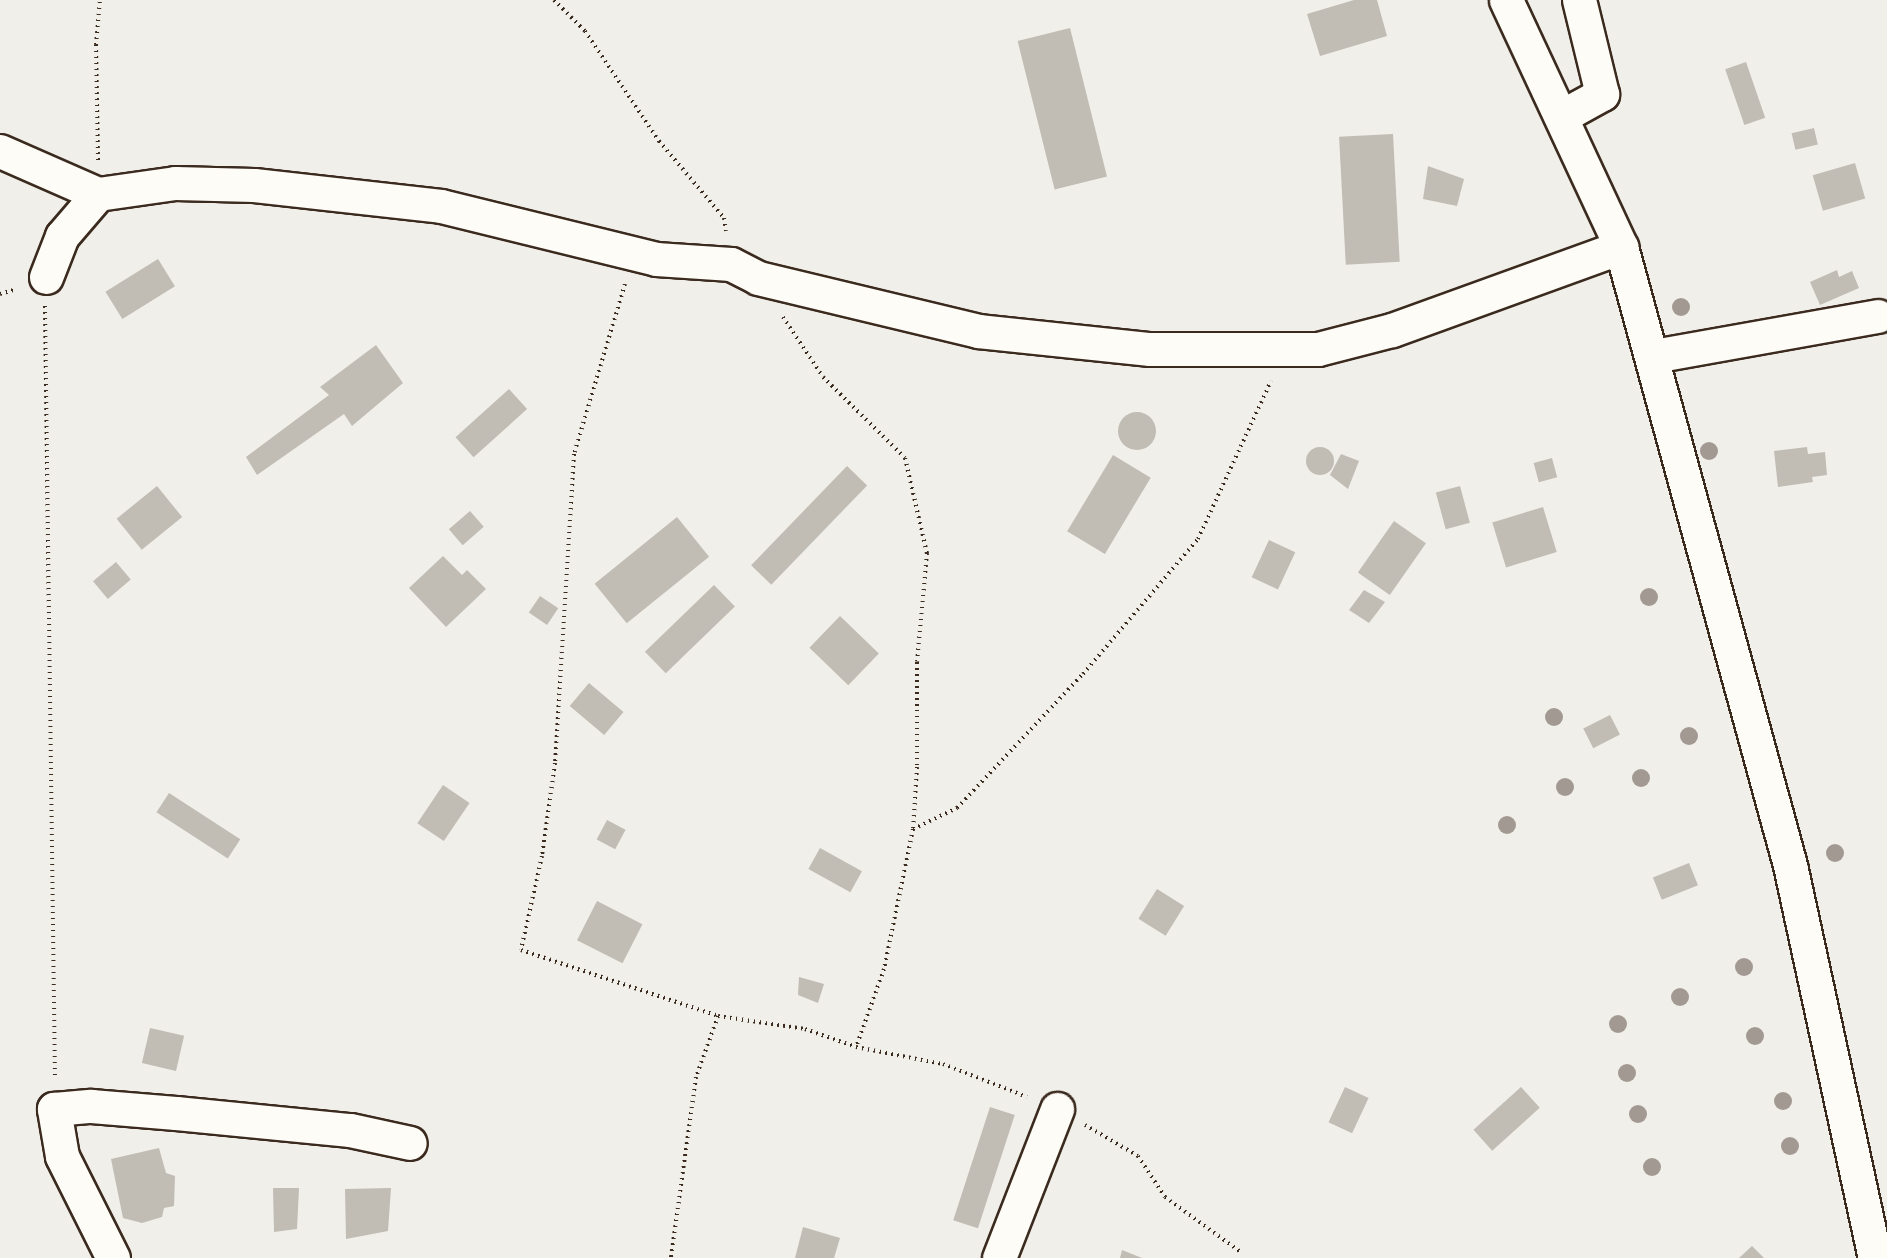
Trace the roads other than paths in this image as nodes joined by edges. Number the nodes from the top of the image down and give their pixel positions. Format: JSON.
{"nodes":[{"id":1,"x":1506,"y":0,"type":"edge"},
{"id":2,"x":1579,"y":0,"type":"edge"},
{"id":3,"x":1562,"y":116,"type":"junction"},
{"id":4,"x":0,"y":151,"type":"edge"},
{"id":5,"x":99,"y":194,"type":"junction"},
{"id":6,"x":1621,"y":247,"type":"junction"},
{"id":7,"x":46,"y":277,"type":"road end"},
{"id":8,"x":1877,"y":316,"type":"dead end"},
{"id":9,"x":1653,"y":356,"type":"junction"},
{"id":10,"x":1057,"y":1110,"type":"road end"},
{"id":11,"x":410,"y":1143,"type":"dead end"},
{"id":12,"x":113,"y":1258,"type":"edge"},
{"id":13,"x":999,"y":1258,"type":"edge"},
{"id":14,"x":1875,"y":1258,"type":"edge"}],
"edges":[{"from":1,"to":3,"type":"street"},
{"from":2,"to":3,"type":"street"},
{"from":3,"to":6,"type":"street"},
{"from":4,"to":5,"type":"street"},
{"from":5,"to":6,"type":"street"},
{"from":5,"to":7,"type":"street"},
{"from":6,"to":9,"type":"street"},
{"from":8,"to":9,"type":"street"},
{"from":9,"to":14,"type":"street"},
{"from":10,"to":13,"type":"street"},
{"from":11,"to":12,"type":"street"}]}
